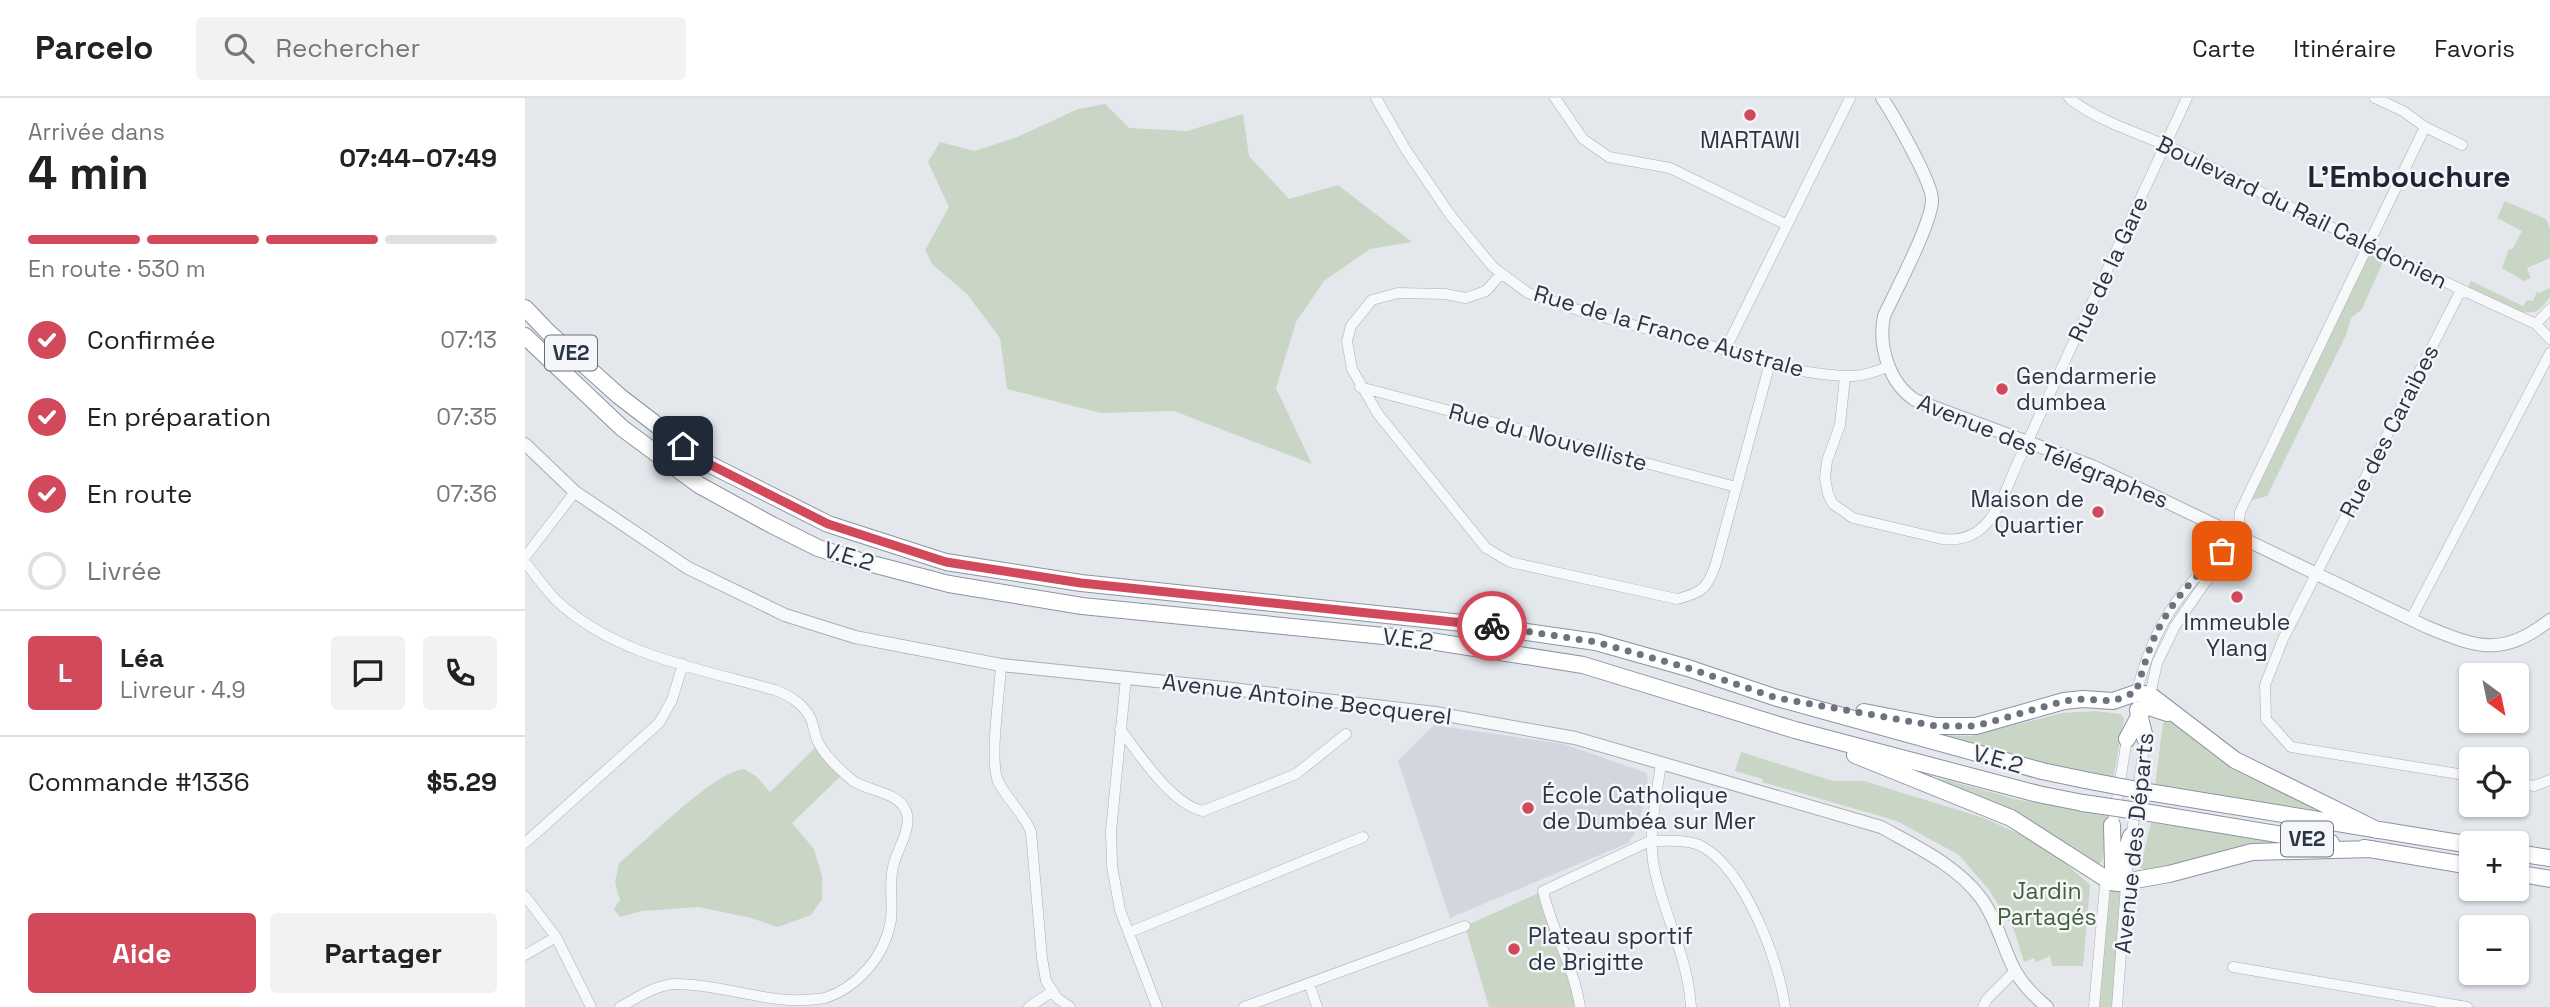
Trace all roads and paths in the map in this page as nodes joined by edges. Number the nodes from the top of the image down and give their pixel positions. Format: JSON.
{"nodes":[{"id":1,"x":1376,"y":98,"type":"edge"},
{"id":2,"x":1555,"y":98,"type":"edge"},
{"id":3,"x":1850,"y":98,"type":"edge"},
{"id":4,"x":1882,"y":98,"type":"edge"},
{"id":5,"x":2070,"y":98,"type":"edge"},
{"id":6,"x":2187,"y":98,"type":"edge"},
{"id":7,"x":2375,"y":98,"type":"edge"},
{"id":8,"x":2404,"y":98,"type":"edge"},
{"id":9,"x":2403,"y":111,"type":"junction"},
{"id":10,"x":2425,"y":127,"type":"junction"},
{"id":11,"x":2167,"y":145,"type":"junction"},
{"id":12,"x":2462,"y":145,"type":"dead end"},
{"id":13,"x":1787,"y":225,"type":"junction"},
{"id":14,"x":2367,"y":246,"type":"junction"},
{"id":15,"x":1501,"y":274,"type":"junction"},
{"id":16,"x":2461,"y":290,"type":"junction"},
{"id":17,"x":525,"y":308,"type":"edge"},
{"id":18,"x":2550,"y":309,"type":"edge"},
{"id":19,"x":2536,"y":324,"type":"junction"},
{"id":20,"x":525,"y":336,"type":"edge"},
{"id":21,"x":2550,"y":339,"type":"edge"},
{"id":22,"x":1725,"y":350,"type":"junction"},
{"id":23,"x":2550,"y":353,"type":"edge"},
{"id":24,"x":1770,"y":363,"type":"junction"},
{"id":25,"x":1889,"y":366,"type":"junction"},
{"id":26,"x":1846,"y":377,"type":"junction"},
{"id":27,"x":1360,"y":387,"type":"junction"},
{"id":28,"x":2027,"y":440,"type":"junction"},
{"id":29,"x":525,"y":444,"type":"edge"},
{"id":30,"x":1736,"y":487,"type":"junction"},
{"id":31,"x":575,"y":492,"type":"junction"},
{"id":32,"x":2238,"y":535,"type":"junction"},
{"id":33,"x":525,"y":560,"type":"edge"},
{"id":34,"x":2317,"y":572,"type":"junction"},
{"id":35,"x":2411,"y":619,"type":"junction"},
{"id":36,"x":2550,"y":620,"type":"edge"},
{"id":37,"x":683,"y":664,"type":"junction"},
{"id":38,"x":1002,"y":665,"type":"junction"},
{"id":39,"x":1126,"y":678,"type":"junction"},
{"id":40,"x":1777,"y":698,"type":"junction"},
{"id":41,"x":2142,"y":703,"type":"junction"},
{"id":42,"x":1120,"y":729,"type":"junction"},
{"id":43,"x":1795,"y":730,"type":"junction"},
{"id":44,"x":1346,"y":734,"type":"dead end"},
{"id":45,"x":2145,"y":738,"type":"joint"},
{"id":46,"x":2127,"y":739,"type":"joint"},
{"id":47,"x":1661,"y":763,"type":"junction"},
{"id":48,"x":2459,"y":774,"type":"edge"},
{"id":49,"x":2550,"y":780,"type":"edge"},
{"id":50,"x":2529,"y":785,"type":"edge"},
{"id":51,"x":2112,"y":825,"type":"joint"},
{"id":52,"x":2377,"y":830,"type":"junction"},
{"id":53,"x":1363,"y":836,"type":"dead end"},
{"id":54,"x":2131,"y":836,"type":"joint"},
{"id":55,"x":1650,"y":841,"type":"junction"},
{"id":56,"x":525,"y":843,"type":"edge"},
{"id":57,"x":2459,"y":843,"type":"edge"},
{"id":58,"x":2372,"y":849,"type":"junction"},
{"id":59,"x":2529,"y":855,"type":"edge"},
{"id":60,"x":2550,"y":858,"type":"edge"},
{"id":61,"x":2459,"y":864,"type":"edge"},
{"id":62,"x":2529,"y":875,"type":"edge"},
{"id":63,"x":2116,"y":878,"type":"junction"},
{"id":64,"x":2550,"y":879,"type":"edge"},
{"id":65,"x":525,"y":896,"type":"edge"},
{"id":66,"x":1465,"y":926,"type":"dead end"},
{"id":67,"x":1130,"y":932,"type":"junction"},
{"id":68,"x":556,"y":937,"type":"junction"},
{"id":69,"x":525,"y":956,"type":"edge"},
{"id":70,"x":2233,"y":967,"type":"dead end"},
{"id":71,"x":2015,"y":971,"type":"junction"},
{"id":72,"x":1308,"y":983,"type":"junction"},
{"id":73,"x":1052,"y":991,"type":"junction"},
{"id":74,"x":782,"y":1006,"type":"edge"},
{"id":75,"x":591,"y":1007,"type":"edge"},
{"id":76,"x":619,"y":1007,"type":"edge"},
{"id":77,"x":1029,"y":1007,"type":"edge"},
{"id":78,"x":1070,"y":1007,"type":"edge"},
{"id":79,"x":1157,"y":1007,"type":"edge"},
{"id":80,"x":1244,"y":1007,"type":"edge"},
{"id":81,"x":1317,"y":1007,"type":"edge"},
{"id":82,"x":1580,"y":1007,"type":"edge"},
{"id":83,"x":1691,"y":1007,"type":"edge"},
{"id":84,"x":1785,"y":1007,"type":"edge"},
{"id":85,"x":1983,"y":1007,"type":"edge"},
{"id":86,"x":2047,"y":1007,"type":"edge"},
{"id":87,"x":2094,"y":1007,"type":"edge"},
{"id":88,"x":2117,"y":1007,"type":"edge"},
{"id":89,"x":2467,"y":1007,"type":"edge"}],
"edges":[{"from":1,"to":15,"type":"street","name":"Rue de la France Australe"},
{"from":2,"to":13,"type":"street"},
{"from":3,"to":13,"type":"street"},
{"from":4,"to":25,"type":"street","name":"Avenue des Télégraphes"},
{"from":5,"to":11,"type":"street","name":"Boulevard du Rail Calédonien"},
{"from":6,"to":11,"type":"street","name":"Rue de la Gare"},
{"from":7,"to":9,"type":"street"},
{"from":8,"to":9,"type":"street"},
{"from":9,"to":10,"type":"street"},
{"from":10,"to":12,"type":"street"},
{"from":10,"to":14,"type":"street"},
{"from":11,"to":14,"type":"street","name":"Boulevard du Rail Calédonien"},
{"from":11,"to":28,"type":"street","name":"Rue de la Gare"},
{"from":13,"to":22,"type":"street"},
{"from":14,"to":16,"type":"street","name":"Boulevard du Rail Calédonien"},
{"from":14,"to":32,"type":"street"},
{"from":15,"to":22,"type":"street","name":"Rue de la France Australe"},
{"from":15,"to":27,"type":"street"},
{"from":16,"to":19,"type":"street","name":"Boulevard du Rail Calédonien"},
{"from":16,"to":34,"type":"street","name":"Rue des Caraibes"},
{"from":17,"to":40,"type":"highway","name":"V.E.2","number":"VE2"},
{"from":18,"to":19,"type":"street"},
{"from":19,"to":21,"type":"street"},
{"from":20,"to":43,"type":"highway","name":"V.E.2","number":"VE2"},
{"from":22,"to":24,"type":"street","name":"Rue de la France Australe"},
{"from":23,"to":35,"type":"street"},
{"from":24,"to":26,"type":"street","name":"Rue de la France Australe"},
{"from":24,"to":30,"type":"street"},
{"from":25,"to":26,"type":"street","name":"Rue de la France Australe"},
{"from":25,"to":28,"type":"street","name":"Avenue des Télégraphes"},
{"from":26,"to":28,"type":"street","name":"Rue de la Gare"},
{"from":27,"to":30,"type":"street","name":"Rue du Nouvelliste"},
{"from":27,"to":30,"type":"street"},
{"from":28,"to":32,"type":"street","name":"Avenue des Télégraphes"},
{"from":29,"to":31,"type":"street","name":"Avenue Antoine Becquerel"},
{"from":31,"to":33,"type":"street"},
{"from":31,"to":38,"type":"street","name":"Avenue Antoine Becquerel"},
{"from":32,"to":34,"type":"street","name":"Avenue des Télégraphes"},
{"from":32,"to":41,"type":"street"},
{"from":33,"to":37,"type":"street"},
{"from":34,"to":35,"type":"street","name":"Avenue des Télégraphes"},
{"from":34,"to":48,"type":"street","name":"Rue des Caraibes"},
{"from":35,"to":36,"type":"street","name":"Avenue des Télégraphes"},
{"from":37,"to":56,"type":"street"},
{"from":37,"to":74,"type":"street"},
{"from":38,"to":39,"type":"street","name":"Avenue Antoine Becquerel"},
{"from":38,"to":73,"type":"street"},
{"from":39,"to":42,"type":"street"},
{"from":39,"to":47,"type":"street","name":"Avenue Antoine Becquerel"},
{"from":40,"to":41,"type":"highway"},
{"from":40,"to":52,"type":"highway","name":"V.E.2","number":"VE2","bridge":true},
{"from":41,"to":45,"type":"highway"},
{"from":41,"to":46,"type":"highway"},
{"from":41,"to":52,"type":"highway"},
{"from":42,"to":44,"type":"street"},
{"from":42,"to":67,"type":"street"},
{"from":43,"to":58,"type":"highway","name":"V.E.2","number":"VE2","bridge":true},
{"from":43,"to":63,"type":"highway"},
{"from":45,"to":54,"type":"street","name":"Avenue des Départs"},
{"from":46,"to":51,"type":"street","name":"Avenue des Départs"},
{"from":47,"to":55,"type":"street"},
{"from":47,"to":71,"type":"street","name":"Avenue Antoine Becquerel"},
{"from":49,"to":50,"type":"street"},
{"from":51,"to":63,"type":"highway"},
{"from":52,"to":57,"type":"highway","name":"V.E.2","number":"VE2"},
{"from":53,"to":67,"type":"street"},
{"from":54,"to":63,"type":"highway"},
{"from":55,"to":82,"type":"street"},
{"from":55,"to":83,"type":"street"},
{"from":55,"to":84,"type":"street"},
{"from":58,"to":61,"type":"highway","name":"V.E.2","number":"VE2"},
{"from":58,"to":63,"type":"highway"},
{"from":59,"to":60,"type":"highway"},
{"from":62,"to":64,"type":"highway"},
{"from":63,"to":87,"type":"street","name":"Avenue des Départs"},
{"from":63,"to":88,"type":"street","name":"Avenue des Départs"},
{"from":65,"to":68,"type":"street"},
{"from":66,"to":72,"type":"street"},
{"from":67,"to":79,"type":"street"},
{"from":68,"to":69,"type":"street"},
{"from":68,"to":75,"type":"street"},
{"from":70,"to":89,"type":"street"},
{"from":71,"to":85,"type":"street"},
{"from":71,"to":86,"type":"street","name":"Avenue Antoine Becquerel"},
{"from":72,"to":80,"type":"street"},
{"from":72,"to":81,"type":"street"},
{"from":73,"to":77,"type":"street"},
{"from":73,"to":78,"type":"street"},
{"from":74,"to":76,"type":"street"}]}
